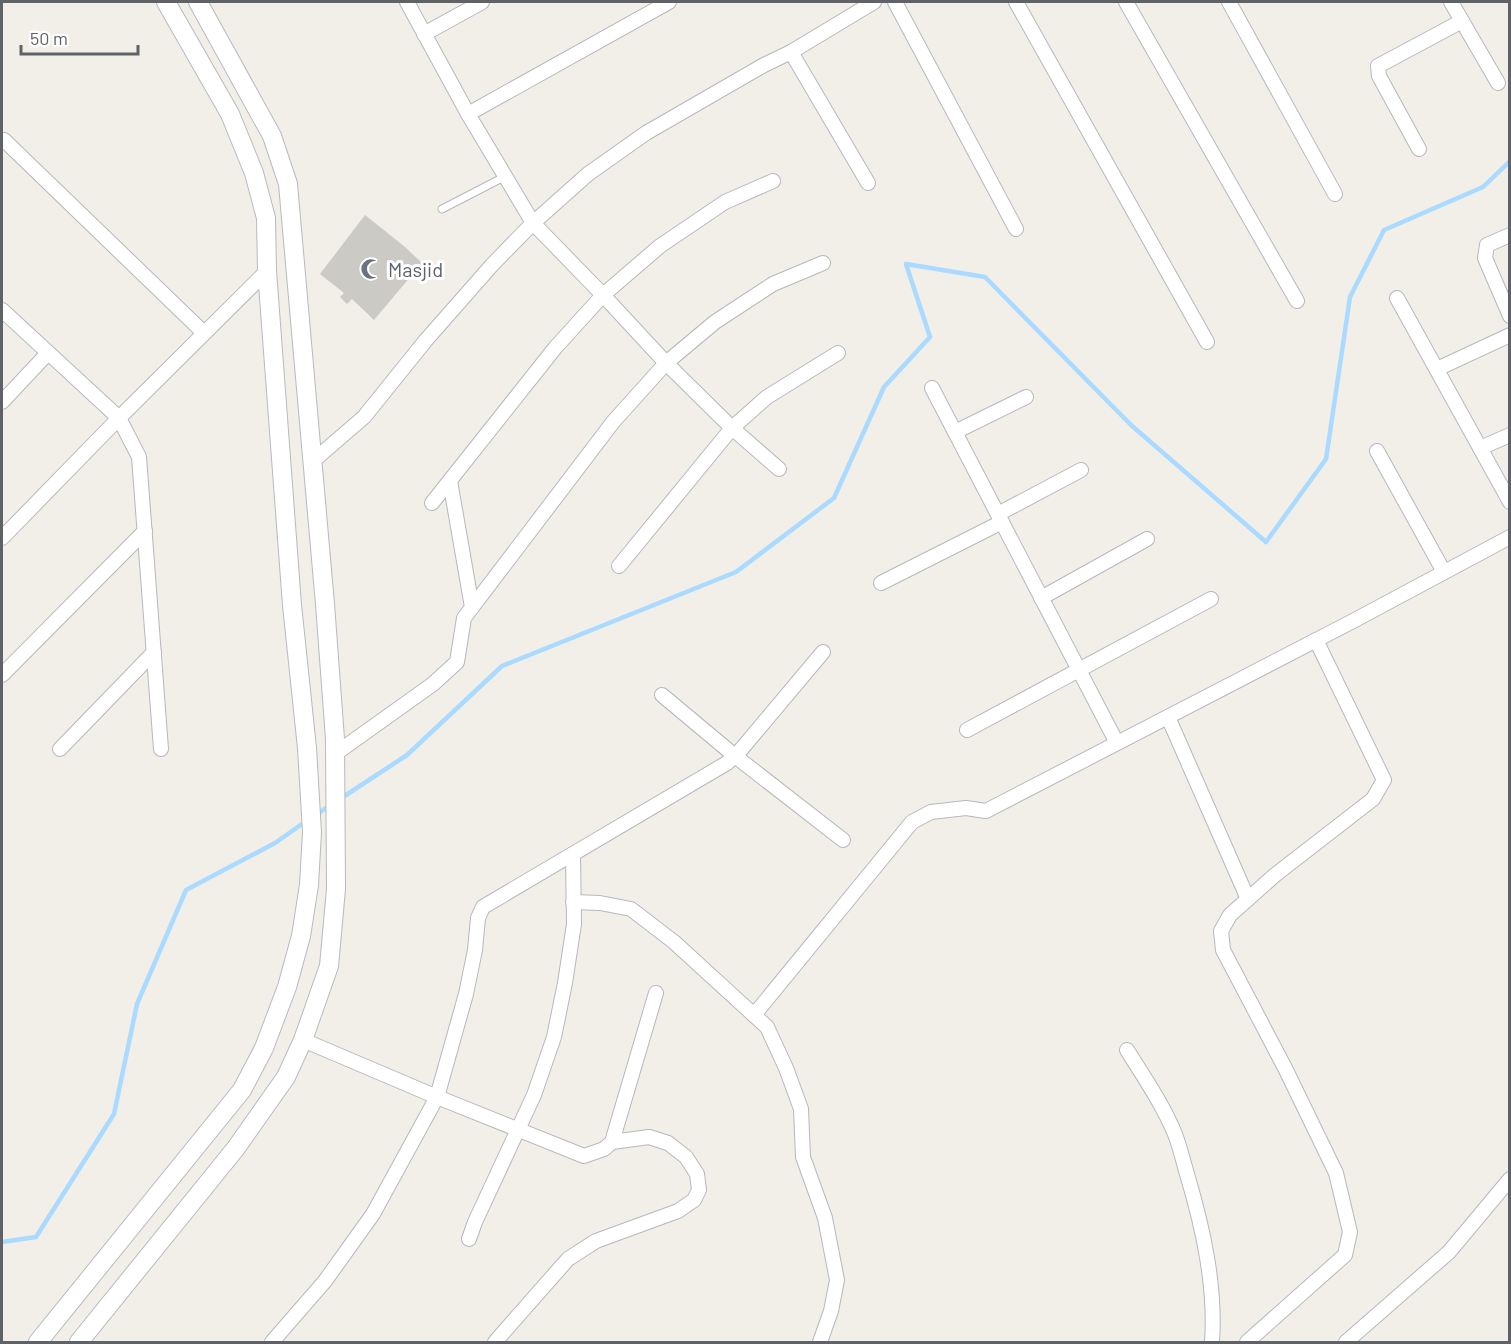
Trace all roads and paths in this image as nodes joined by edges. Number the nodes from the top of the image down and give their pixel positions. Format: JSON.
{"nodes":[{"id":1,"x":166,"y":2,"type":"edge"},
{"id":2,"x":198,"y":2,"type":"edge"},
{"id":3,"x":407,"y":2,"type":"edge"},
{"id":4,"x":482,"y":2,"type":"edge"},
{"id":5,"x":669,"y":2,"type":"edge"},
{"id":6,"x":874,"y":2,"type":"edge"},
{"id":7,"x":895,"y":2,"type":"edge"},
{"id":8,"x":1017,"y":2,"type":"edge"},
{"id":9,"x":1126,"y":2,"type":"edge"},
{"id":10,"x":1229,"y":2,"type":"edge"},
{"id":11,"x":1468,"y":2,"type":"edge"},
{"id":12,"x":1456,"y":10,"type":"edge"},
{"id":13,"x":424,"y":34,"type":"junction"},
{"id":14,"x":791,"y":52,"type":"junction"},
{"id":15,"x":1498,"y":83,"type":"dead end"},
{"id":16,"x":468,"y":114,"type":"junction"},
{"id":17,"x":4,"y":140,"type":"dead end"},
{"id":18,"x":1419,"y":149,"type":"dead end"},
{"id":19,"x":506,"y":176,"type":"junction"},
{"id":20,"x":773,"y":181,"type":"dead end"},
{"id":21,"x":868,"y":183,"type":"dead end"},
{"id":22,"x":1335,"y":194,"type":"dead end"},
{"id":23,"x":442,"y":208,"type":"dead end"},
{"id":24,"x":533,"y":223,"type":"junction"},
{"id":25,"x":1016,"y":229,"type":"dead end"},
{"id":26,"x":1509,"y":235,"type":"edge"},
{"id":27,"x":822,"y":263,"type":"dead end"},
{"id":28,"x":267,"y":271,"type":"junction"},
{"id":29,"x":603,"y":295,"type":"junction"},
{"id":30,"x":1397,"y":298,"type":"dead end"},
{"id":31,"x":1297,"y":301,"type":"dead end"},
{"id":32,"x":2,"y":309,"type":"edge"},
{"id":33,"x":1509,"y":316,"type":"edge"},
{"id":34,"x":204,"y":333,"type":"junction"},
{"id":35,"x":1509,"y":335,"type":"edge"},
{"id":36,"x":1207,"y":342,"type":"dead end"},
{"id":37,"x":48,"y":353,"type":"junction"},
{"id":38,"x":838,"y":353,"type":"dead end"},
{"id":39,"x":666,"y":363,"type":"junction"},
{"id":40,"x":1437,"y":369,"type":"junction"},
{"id":41,"x":932,"y":388,"type":"dead end"},
{"id":42,"x":1026,"y":397,"type":"dead end"},
{"id":43,"x":2,"y":402,"type":"edge"},
{"id":44,"x":119,"y":418,"type":"junction"},
{"id":45,"x":732,"y":428,"type":"junction"},
{"id":46,"x":955,"y":432,"type":"junction"},
{"id":47,"x":1509,"y":435,"type":"edge"},
{"id":48,"x":1480,"y":448,"type":"junction"},
{"id":49,"x":1377,"y":451,"type":"dead end"},
{"id":50,"x":313,"y":461,"type":"junction"},
{"id":51,"x":779,"y":469,"type":"dead end"},
{"id":52,"x":1081,"y":470,"type":"dead end"},
{"id":53,"x":450,"y":481,"type":"junction"},
{"id":54,"x":1509,"y":502,"type":"edge"},
{"id":55,"x":432,"y":503,"type":"dead end"},
{"id":56,"x":1000,"y":518,"type":"junction"},
{"id":57,"x":145,"y":531,"type":"junction"},
{"id":58,"x":1509,"y":537,"type":"edge"},
{"id":59,"x":2,"y":538,"type":"edge"},
{"id":60,"x":1147,"y":539,"type":"dead end"},
{"id":61,"x":619,"y":566,"type":"dead end"},
{"id":62,"x":1444,"y":572,"type":"junction"},
{"id":63,"x":880,"y":583,"type":"dead end"},
{"id":64,"x":1041,"y":598,"type":"junction"},
{"id":65,"x":1211,"y":599,"type":"dead end"},
{"id":66,"x":326,"y":604,"type":"junction"},
{"id":67,"x":292,"y":606,"type":"junction"},
{"id":68,"x":472,"y":607,"type":"junction"},
{"id":69,"x":1316,"y":640,"type":"junction"},
{"id":70,"x":154,"y":652,"type":"junction"},
{"id":71,"x":823,"y":652,"type":"dead end"},
{"id":72,"x":1079,"y":670,"type":"junction"},
{"id":73,"x":2,"y":675,"type":"edge"},
{"id":74,"x":662,"y":694,"type":"dead end"},
{"id":75,"x":1168,"y":717,"type":"junction"},
{"id":76,"x":967,"y":730,"type":"dead end"},
{"id":77,"x":1117,"y":743,"type":"junction"},
{"id":78,"x":60,"y":749,"type":"dead end"},
{"id":79,"x":161,"y":749,"type":"dead end"},
{"id":80,"x":735,"y":756,"type":"junction"},
{"id":81,"x":335,"y":762,"type":"junction"},
{"id":82,"x":843,"y":840,"type":"dead end"},
{"id":83,"x":573,"y":854,"type":"junction"},
{"id":84,"x":1248,"y":899,"type":"junction"},
{"id":85,"x":573,"y":902,"type":"junction"},
{"id":86,"x":656,"y":993,"type":"dead end"},
{"id":87,"x":754,"y":1015,"type":"junction"},
{"id":88,"x":303,"y":1040,"type":"junction"},
{"id":89,"x":1127,"y":1050,"type":"dead end"},
{"id":90,"x":437,"y":1097,"type":"junction"},
{"id":91,"x":518,"y":1129,"type":"junction"},
{"id":92,"x":612,"y":1142,"type":"junction"},
{"id":93,"x":1509,"y":1179,"type":"edge"},
{"id":94,"x":470,"y":1239,"type":"dead end"},
{"id":95,"x":38,"y":1342,"type":"edge"},
{"id":96,"x":79,"y":1342,"type":"edge"},
{"id":97,"x":272,"y":1342,"type":"edge"},
{"id":98,"x":495,"y":1342,"type":"edge"},
{"id":99,"x":820,"y":1342,"type":"edge"},
{"id":100,"x":1212,"y":1342,"type":"edge"},
{"id":101,"x":1247,"y":1342,"type":"edge"},
{"id":102,"x":1346,"y":1342,"type":"edge"}],
"edges":[{"from":1,"to":28,"type":"street"},
{"from":2,"to":50,"type":"street"},
{"from":3,"to":13,"type":"street"},
{"from":4,"to":13,"type":"street"},
{"from":5,"to":16,"type":"street"},
{"from":6,"to":14,"type":"street"},
{"from":7,"to":25,"type":"street"},
{"from":8,"to":36,"type":"street"},
{"from":9,"to":31,"type":"street"},
{"from":10,"to":22,"type":"street"},
{"from":11,"to":12,"type":"street"},
{"from":12,"to":15,"type":"street"},
{"from":12,"to":18,"type":"street"},
{"from":13,"to":16,"type":"street"},
{"from":14,"to":21,"type":"street"},
{"from":14,"to":24,"type":"street"},
{"from":16,"to":19,"type":"street"},
{"from":17,"to":34,"type":"street"},
{"from":19,"to":23,"type":"lane"},
{"from":19,"to":24,"type":"street"},
{"from":20,"to":29,"type":"street"},
{"from":24,"to":29,"type":"street"},
{"from":24,"to":50,"type":"street"},
{"from":26,"to":33,"type":"street"},
{"from":27,"to":39,"type":"street"},
{"from":28,"to":34,"type":"street"},
{"from":28,"to":67,"type":"street"},
{"from":29,"to":39,"type":"street"},
{"from":29,"to":53,"type":"street"},
{"from":30,"to":40,"type":"street"},
{"from":32,"to":37,"type":"street"},
{"from":34,"to":44,"type":"street"},
{"from":35,"to":40,"type":"street"},
{"from":37,"to":43,"type":"street"},
{"from":37,"to":44,"type":"street"},
{"from":38,"to":45,"type":"street"},
{"from":39,"to":45,"type":"street"},
{"from":39,"to":68,"type":"street"},
{"from":40,"to":48,"type":"street"},
{"from":41,"to":46,"type":"street"},
{"from":42,"to":46,"type":"street"},
{"from":44,"to":57,"type":"street"},
{"from":44,"to":59,"type":"street"},
{"from":45,"to":51,"type":"street"},
{"from":45,"to":61,"type":"street"},
{"from":46,"to":56,"type":"street"},
{"from":47,"to":48,"type":"street"},
{"from":48,"to":54,"type":"street"},
{"from":49,"to":62,"type":"street"},
{"from":50,"to":66,"type":"street"},
{"from":52,"to":56,"type":"street"},
{"from":53,"to":55,"type":"street"},
{"from":53,"to":68,"type":"street"},
{"from":56,"to":63,"type":"street"},
{"from":56,"to":64,"type":"street"},
{"from":57,"to":70,"type":"street"},
{"from":57,"to":73,"type":"street"},
{"from":58,"to":62,"type":"street"},
{"from":60,"to":64,"type":"street"},
{"from":62,"to":69,"type":"street"},
{"from":64,"to":72,"type":"street"},
{"from":65,"to":72,"type":"street"},
{"from":66,"to":67,"type":"street"},
{"from":66,"to":81,"type":"street"},
{"from":67,"to":95,"type":"street"},
{"from":68,"to":81,"type":"street"},
{"from":69,"to":75,"type":"street"},
{"from":69,"to":84,"type":"street"},
{"from":70,"to":78,"type":"street"},
{"from":70,"to":79,"type":"street"},
{"from":71,"to":80,"type":"street"},
{"from":72,"to":76,"type":"street"},
{"from":72,"to":77,"type":"street"},
{"from":74,"to":80,"type":"street"},
{"from":75,"to":77,"type":"street"},
{"from":75,"to":84,"type":"street"},
{"from":77,"to":87,"type":"street"},
{"from":80,"to":82,"type":"street"},
{"from":80,"to":83,"type":"street"},
{"from":81,"to":88,"type":"street"},
{"from":83,"to":85,"type":"street"},
{"from":83,"to":90,"type":"street"},
{"from":84,"to":101,"type":"street"},
{"from":85,"to":87,"type":"street"},
{"from":85,"to":91,"type":"street"},
{"from":86,"to":92,"type":"street"},
{"from":87,"to":99,"type":"street"},
{"from":88,"to":90,"type":"street"},
{"from":88,"to":96,"type":"street"},
{"from":89,"to":100,"type":"street"},
{"from":90,"to":91,"type":"street"},
{"from":90,"to":97,"type":"street"},
{"from":91,"to":92,"type":"street"},
{"from":91,"to":94,"type":"street"},
{"from":92,"to":98,"type":"street"},
{"from":93,"to":102,"type":"street"}]}
